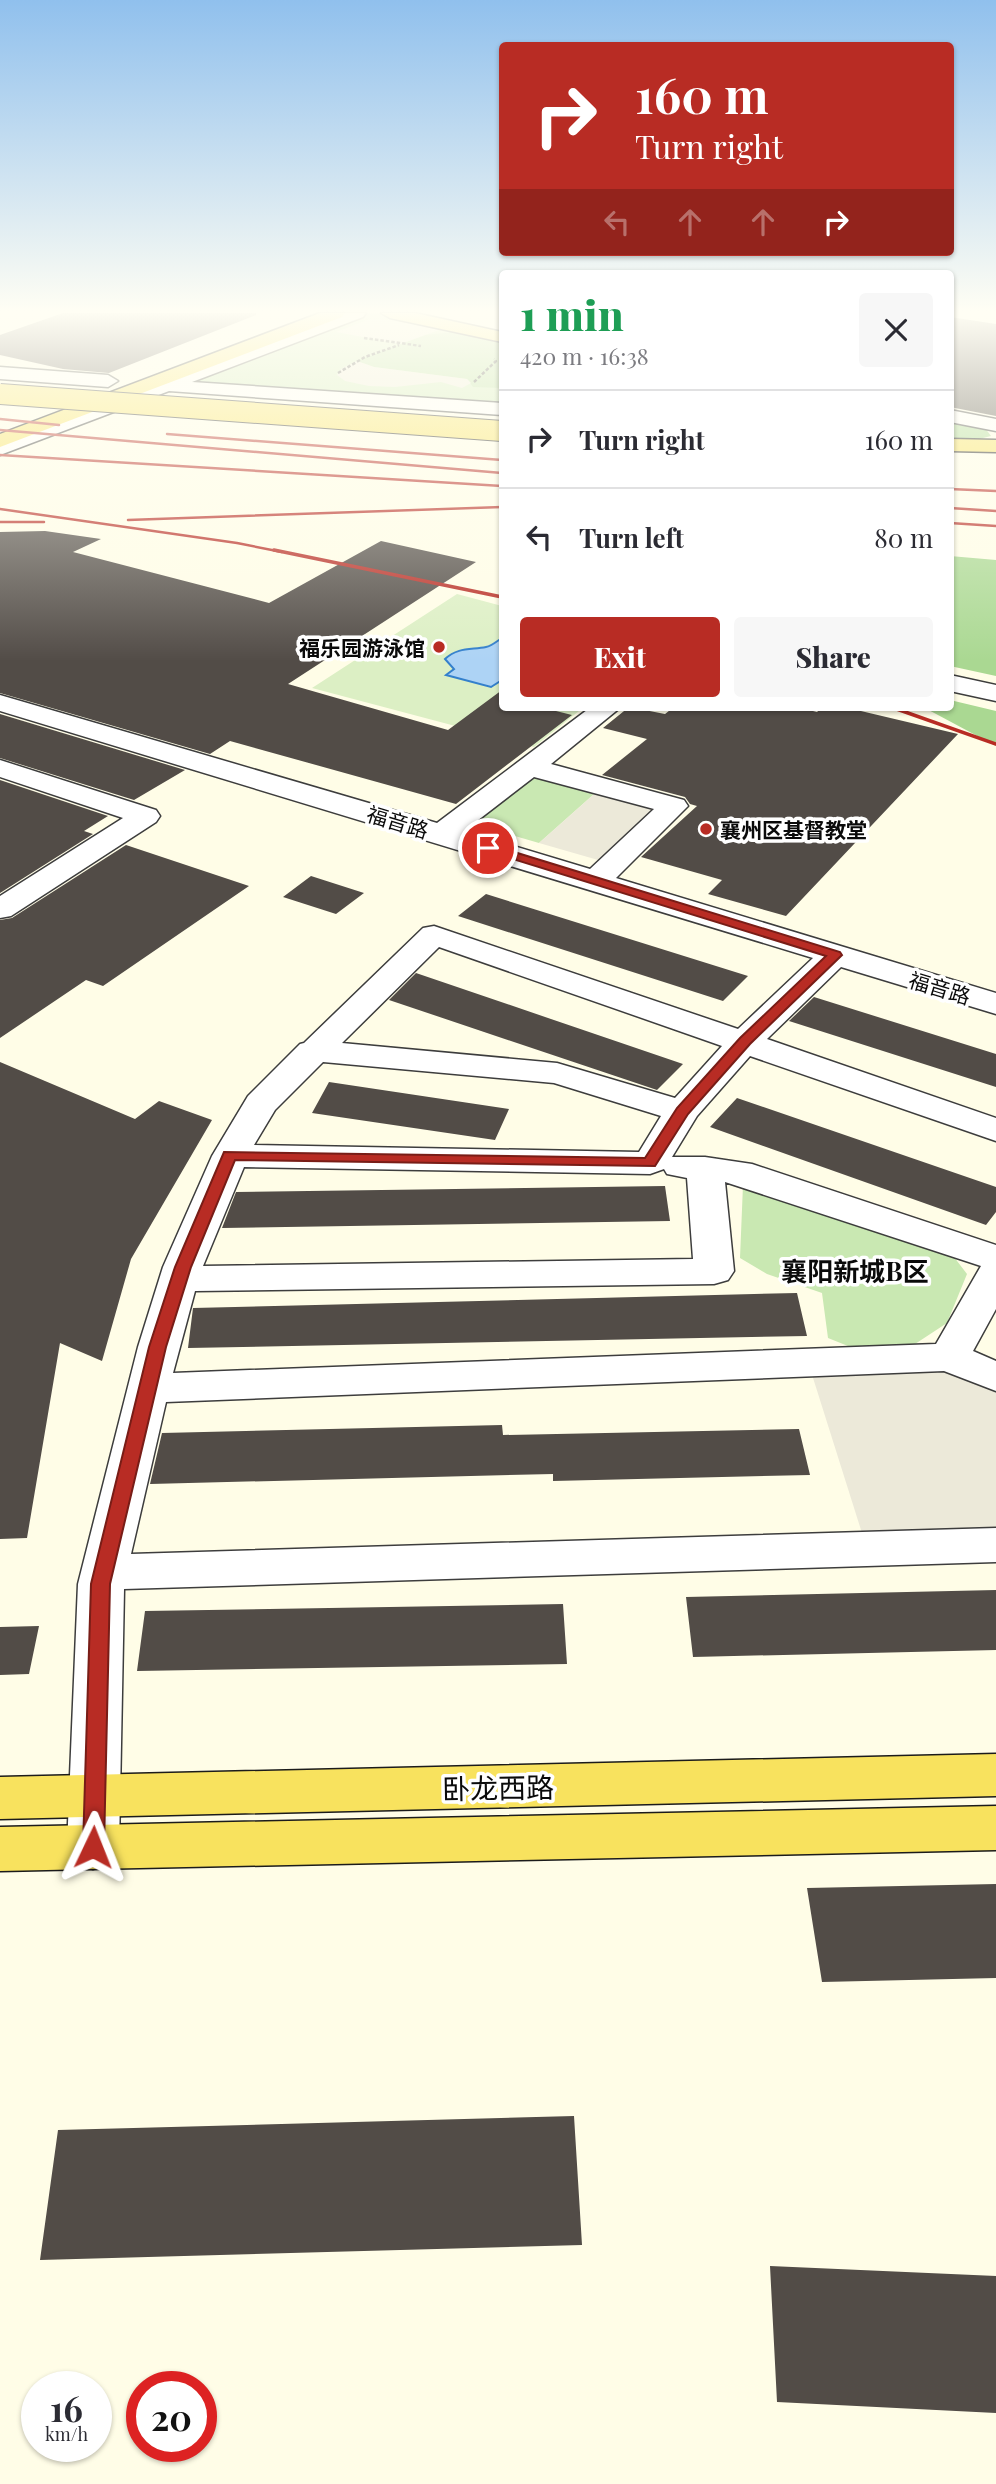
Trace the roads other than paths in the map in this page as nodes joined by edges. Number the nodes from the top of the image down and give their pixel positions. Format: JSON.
{"nodes":[{"id":1,"x":32,"y":429,"type":"edge"},
{"id":2,"x":53,"y":429,"type":"edge"},
{"id":3,"x":474,"y":429,"type":"edge"},
{"id":4,"x":499,"y":431,"type":"edge"},
{"id":5,"x":0,"y":441,"type":"edge"},
{"id":6,"x":954,"y":445,"type":"edge"},
{"id":7,"x":996,"y":446,"type":"edge"},
{"id":8,"x":0,"y":449,"type":"edge"},
{"id":9,"x":954,"y":460,"type":"edge"},
{"id":10,"x":996,"y":461,"type":"edge"},
{"id":11,"x":954,"y":684,"type":"edge"},
{"id":12,"x":996,"y":694,"type":"edge"},
{"id":13,"x":0,"y":703,"type":"edge"},
{"id":14,"x":603,"y":711,"type":"edge"},
{"id":15,"x":530,"y":767,"type":"junction"},
{"id":16,"x":2,"y":771,"type":"edge"},
{"id":17,"x":442,"y":834,"type":"junction"},
{"id":18,"x":594,"y":881,"type":"junction"},
{"id":19,"x":0,"y":909,"type":"edge"},
{"id":20,"x":835,"y":955,"type":"junction"},
{"id":21,"x":996,"y":1004,"type":"edge"},
{"id":22,"x":745,"y":1041,"type":"junction"},
{"id":23,"x":312,"y":1051,"type":"junction"},
{"id":24,"x":682,"y":1111,"type":"junction"},
{"id":25,"x":996,"y":1130,"type":"edge"},
{"id":26,"x":229,"y":1156,"type":"junction"},
{"id":27,"x":650,"y":1163,"type":"junction"},
{"id":28,"x":705,"y":1168,"type":"junction"},
{"id":29,"x":996,"y":1258,"type":"edge"},
{"id":30,"x":996,"y":1273,"type":"edge"},
{"id":31,"x":179,"y":1279,"type":"junction"},
{"id":32,"x":949,"y":1357,"type":"junction"},
{"id":33,"x":996,"y":1377,"type":"edge"},
{"id":34,"x":148,"y":1388,"type":"junction"},
{"id":35,"x":996,"y":1545,"type":"edge"},
{"id":36,"x":104,"y":1572,"type":"junction"},
{"id":37,"x":996,"y":1775,"type":"edge"},
{"id":38,"x":95,"y":1796,"type":"junction"},
{"id":39,"x":0,"y":1798,"type":"edge"},
{"id":40,"x":996,"y":1828,"type":"edge"},
{"id":41,"x":93,"y":1847,"type":"junction"},
{"id":42,"x":0,"y":1849,"type":"edge"}],
"edges":[{"from":1,"to":5,"type":"main road"},
{"from":2,"to":8,"type":"street"},
{"from":3,"to":4,"type":"main road","bridge":true},
{"from":6,"to":7,"type":"main road"},
{"from":9,"to":10,"type":"main road"},
{"from":11,"to":12,"type":"street"},
{"from":13,"to":17,"type":"street","name":"福音路"},
{"from":14,"to":15,"type":"street"},
{"from":15,"to":17,"type":"street"},
{"from":15,"to":18,"type":"street"},
{"from":16,"to":19,"type":"street"},
{"from":17,"to":18,"type":"street","name":"福音路"},
{"from":18,"to":20,"type":"street","name":"福音路"},
{"from":20,"to":21,"type":"street","name":"福音路"},
{"from":20,"to":22,"type":"street"},
{"from":22,"to":23,"type":"street"},
{"from":22,"to":24,"type":"street"},
{"from":22,"to":25,"type":"street"},
{"from":23,"to":24,"type":"street"},
{"from":23,"to":26,"type":"street"},
{"from":24,"to":27,"type":"street"},
{"from":26,"to":27,"type":"street"},
{"from":26,"to":31,"type":"street"},
{"from":27,"to":28,"type":"street"},
{"from":28,"to":29,"type":"street"},
{"from":28,"to":31,"type":"street"},
{"from":30,"to":32,"type":"street"},
{"from":31,"to":34,"type":"street"},
{"from":32,"to":33,"type":"street"},
{"from":32,"to":34,"type":"street"},
{"from":34,"to":36,"type":"street"},
{"from":35,"to":36,"type":"street"},
{"from":36,"to":38,"type":"street"},
{"from":37,"to":38,"type":"main road","name":"卧龙西路"},
{"from":38,"to":39,"type":"main road","name":"卧龙西路"},
{"from":38,"to":41,"type":"street"},
{"from":40,"to":41,"type":"main road","name":"卧龙西路"},
{"from":41,"to":42,"type":"main road","name":"卧龙西路"}]}
